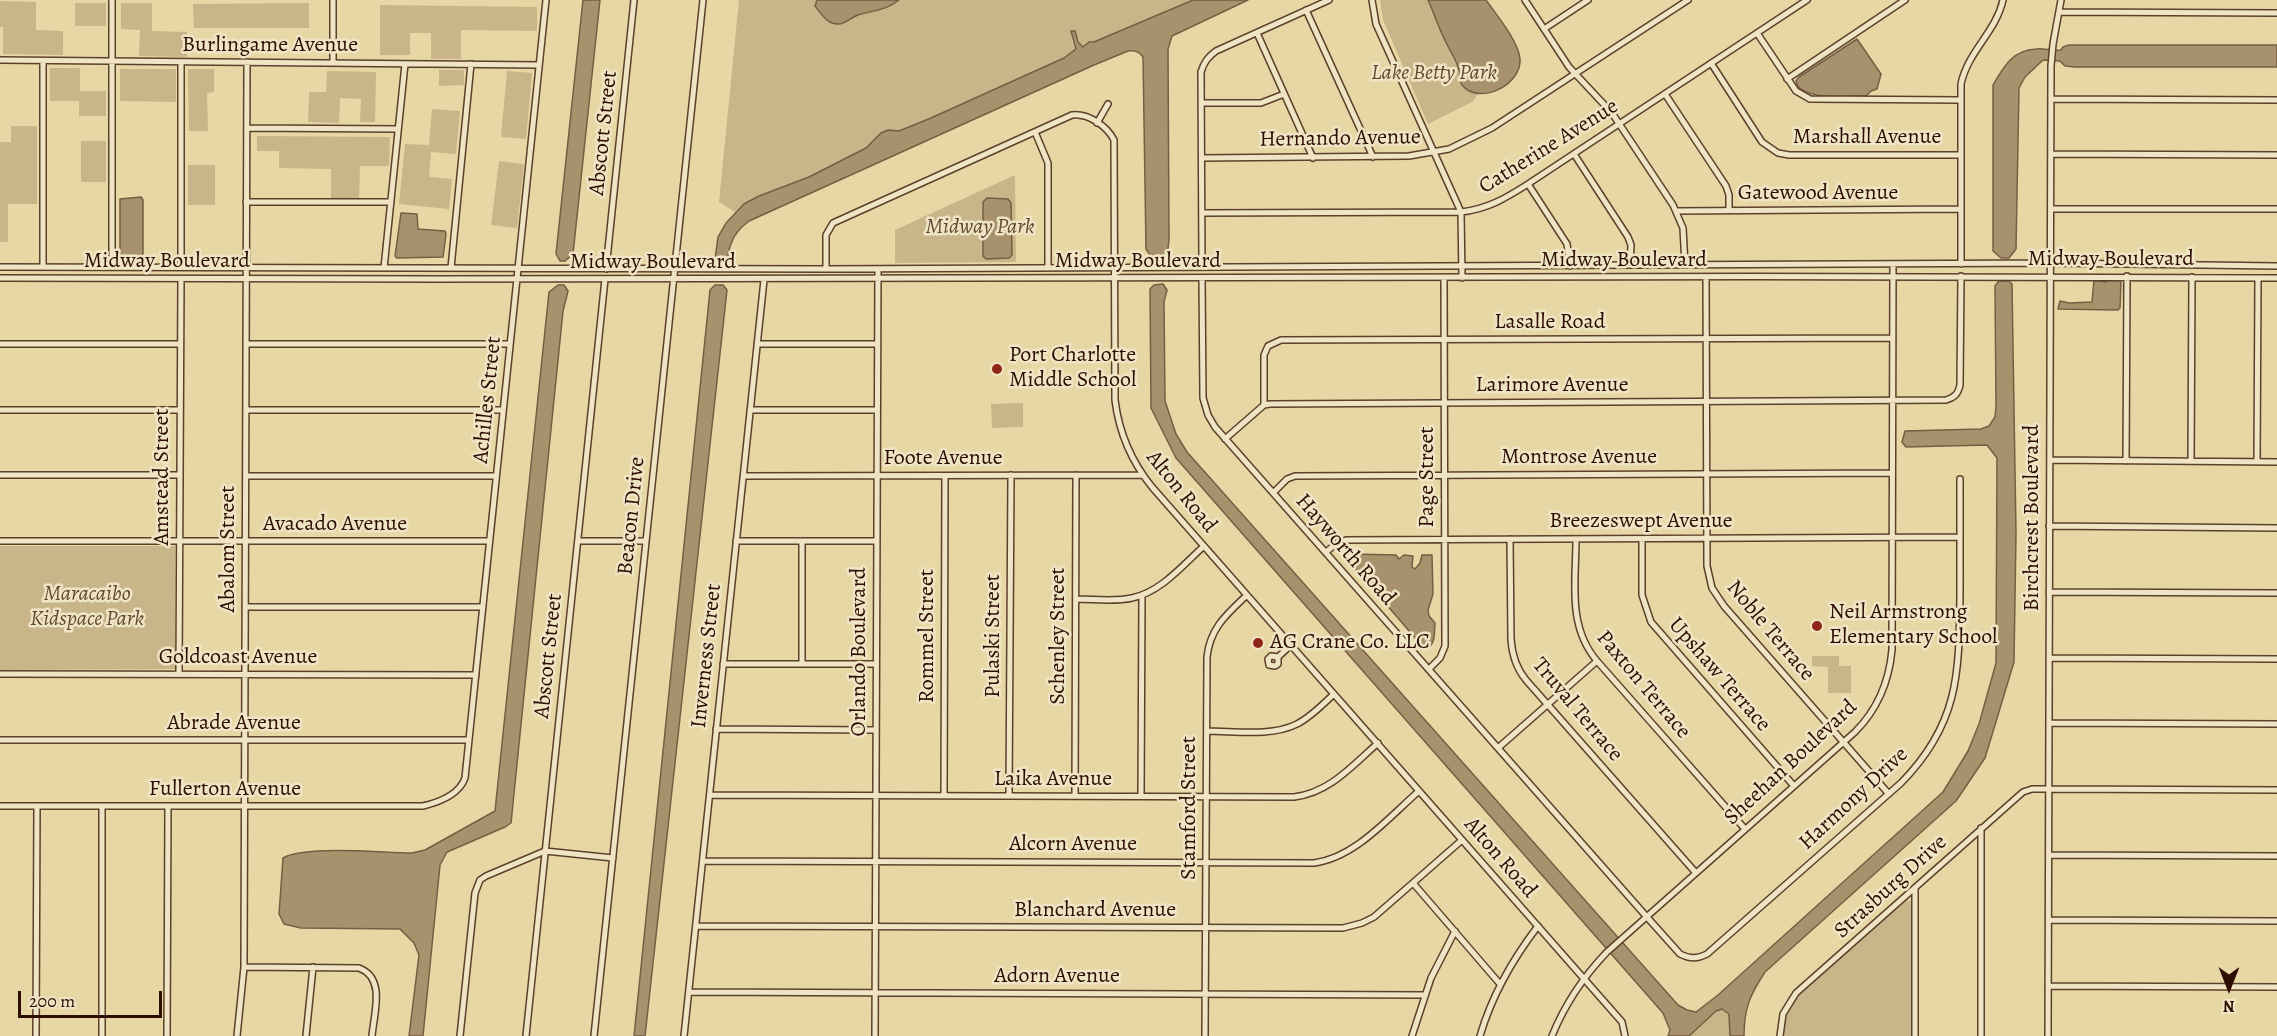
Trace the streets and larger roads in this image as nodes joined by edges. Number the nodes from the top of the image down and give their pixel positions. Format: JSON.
{"nodes":[{"id":1,"x":112,"y":0,"type":"edge"},
{"id":2,"x":333,"y":0,"type":"edge"},
{"id":3,"x":546,"y":0,"type":"edge"},
{"id":4,"x":634,"y":0,"type":"edge"},
{"id":5,"x":703,"y":0,"type":"edge"},
{"id":6,"x":1329,"y":0,"type":"edge"},
{"id":7,"x":1372,"y":0,"type":"edge"},
{"id":8,"x":1525,"y":0,"type":"edge"},
{"id":9,"x":1588,"y":0,"type":"edge"},
{"id":10,"x":1688,"y":0,"type":"edge"},
{"id":11,"x":1807,"y":0,"type":"edge"},
{"id":12,"x":1905,"y":0,"type":"edge"},
{"id":13,"x":2003,"y":0,"type":"edge"},
{"id":14,"x":2061,"y":0,"type":"edge"},
{"id":15,"x":1306,"y":10,"type":"junction"},
{"id":16,"x":2059,"y":12,"type":"junction"},
{"id":17,"x":2277,"y":13,"type":"edge"},
{"id":18,"x":1544,"y":29,"type":"junction"},
{"id":19,"x":1257,"y":33,"type":"junction"},
{"id":20,"x":1757,"y":33,"type":"junction"},
{"id":21,"x":0,"y":60,"type":"edge"},
{"id":22,"x":43,"y":61,"type":"junction"},
{"id":23,"x":112,"y":61,"type":"junction"},
{"id":24,"x":181,"y":62,"type":"junction"},
{"id":25,"x":247,"y":62,"type":"junction"},
{"id":26,"x":333,"y":63,"type":"junction"},
{"id":27,"x":1711,"y":63,"type":"junction"},
{"id":28,"x":405,"y":64,"type":"junction"},
{"id":29,"x":471,"y":64,"type":"junction"},
{"id":30,"x":539,"y":65,"type":"junction"},
{"id":31,"x":1575,"y":74,"type":"junction"},
{"id":32,"x":1787,"y":79,"type":"junction"},
{"id":33,"x":1284,"y":94,"type":"junction"},
{"id":34,"x":1665,"y":94,"type":"junction"},
{"id":35,"x":2051,"y":99,"type":"junction"},
{"id":36,"x":1960,"y":100,"type":"junction"},
{"id":37,"x":2277,"y":100,"type":"edge"},
{"id":38,"x":1201,"y":103,"type":"junction"},
{"id":39,"x":1108,"y":104,"type":"dead end"},
{"id":40,"x":1097,"y":123,"type":"junction"},
{"id":41,"x":1619,"y":124,"type":"junction"},
{"id":42,"x":247,"y":128,"type":"junction"},
{"id":43,"x":399,"y":129,"type":"junction"},
{"id":44,"x":1035,"y":132,"type":"junction"},
{"id":45,"x":1435,"y":153,"type":"junction"},
{"id":46,"x":1574,"y":154,"type":"junction"},
{"id":47,"x":2051,"y":154,"type":"junction"},
{"id":48,"x":1960,"y":155,"type":"junction"},
{"id":49,"x":2277,"y":155,"type":"edge"},
{"id":50,"x":1373,"y":157,"type":"junction"},
{"id":51,"x":1202,"y":158,"type":"junction"},
{"id":52,"x":1313,"y":158,"type":"junction"},
{"id":53,"x":1528,"y":184,"type":"junction"},
{"id":54,"x":246,"y":202,"type":"junction"},
{"id":55,"x":391,"y":202,"type":"junction"},
{"id":56,"x":1960,"y":209,"type":"junction"},
{"id":57,"x":2051,"y":209,"type":"junction"},
{"id":58,"x":2277,"y":209,"type":"edge"},
{"id":59,"x":1730,"y":210,"type":"junction"},
{"id":60,"x":1676,"y":211,"type":"junction"},
{"id":61,"x":1461,"y":212,"type":"junction"},
{"id":62,"x":1202,"y":213,"type":"junction"},
{"id":63,"x":2050,"y":263,"type":"junction"},
{"id":64,"x":1893,"y":264,"type":"junction"},
{"id":65,"x":1961,"y":264,"type":"junction"},
{"id":66,"x":1630,"y":265,"type":"junction"},
{"id":67,"x":1685,"y":265,"type":"junction"},
{"id":68,"x":1462,"y":266,"type":"junction"},
{"id":69,"x":1570,"y":266,"type":"junction"},
{"id":70,"x":2277,"y":266,"type":"edge"},
{"id":71,"x":0,"y":267,"type":"edge"},
{"id":72,"x":43,"y":267,"type":"junction"},
{"id":73,"x":112,"y":267,"type":"junction"},
{"id":74,"x":181,"y":267,"type":"junction"},
{"id":75,"x":246,"y":267,"type":"junction"},
{"id":76,"x":1048,"y":267,"type":"junction"},
{"id":77,"x":1114,"y":267,"type":"junction"},
{"id":78,"x":1202,"y":267,"type":"junction"},
{"id":79,"x":384,"y":268,"type":"junction"},
{"id":80,"x":451,"y":268,"type":"junction"},
{"id":81,"x":518,"y":268,"type":"junction"},
{"id":82,"x":606,"y":269,"type":"junction"},
{"id":83,"x":674,"y":269,"type":"junction"},
{"id":84,"x":826,"y":269,"type":"junction"},
{"id":85,"x":878,"y":269,"type":"junction"},
{"id":86,"x":1893,"y":276,"type":"junction"},
{"id":87,"x":1961,"y":276,"type":"junction"},
{"id":88,"x":2050,"y":276,"type":"junction"},
{"id":89,"x":2127,"y":276,"type":"junction"},
{"id":90,"x":1706,"y":277,"type":"junction"},
{"id":91,"x":2192,"y":277,"type":"junction"},
{"id":92,"x":0,"y":278,"type":"edge"},
{"id":93,"x":1202,"y":278,"type":"junction"},
{"id":94,"x":1444,"y":278,"type":"junction"},
{"id":95,"x":1462,"y":278,"type":"junction"},
{"id":96,"x":2258,"y":278,"type":"junction"},
{"id":97,"x":2277,"y":278,"type":"edge"},
{"id":98,"x":181,"y":279,"type":"junction"},
{"id":99,"x":246,"y":279,"type":"junction"},
{"id":100,"x":517,"y":279,"type":"junction"},
{"id":101,"x":605,"y":279,"type":"junction"},
{"id":102,"x":1114,"y":279,"type":"junction"},
{"id":103,"x":673,"y":280,"type":"junction"},
{"id":104,"x":764,"y":280,"type":"junction"},
{"id":105,"x":878,"y":280,"type":"junction"},
{"id":106,"x":1893,"y":338,"type":"junction"},
{"id":107,"x":1707,"y":339,"type":"junction"},
{"id":108,"x":1444,"y":340,"type":"junction"},
{"id":109,"x":0,"y":344,"type":"edge"},
{"id":110,"x":180,"y":344,"type":"junction"},
{"id":111,"x":246,"y":344,"type":"junction"},
{"id":112,"x":510,"y":344,"type":"junction"},
{"id":113,"x":757,"y":344,"type":"junction"},
{"id":114,"x":878,"y":345,"type":"junction"},
{"id":115,"x":1893,"y":401,"type":"junction"},
{"id":116,"x":1707,"y":402,"type":"junction"},
{"id":117,"x":1444,"y":403,"type":"junction"},
{"id":118,"x":1264,"y":405,"type":"junction"},
{"id":119,"x":0,"y":410,"type":"edge"},
{"id":120,"x":180,"y":410,"type":"junction"},
{"id":121,"x":246,"y":410,"type":"junction"},
{"id":122,"x":503,"y":410,"type":"junction"},
{"id":123,"x":750,"y":410,"type":"junction"},
{"id":124,"x":877,"y":410,"type":"junction"},
{"id":125,"x":1225,"y":439,"type":"junction"},
{"id":126,"x":2050,"y":460,"type":"junction"},
{"id":127,"x":2126,"y":461,"type":"junction"},
{"id":128,"x":2192,"y":461,"type":"junction"},
{"id":129,"x":2257,"y":462,"type":"junction"},
{"id":130,"x":2277,"y":462,"type":"edge"},
{"id":131,"x":1892,"y":473,"type":"junction"},
{"id":132,"x":1707,"y":474,"type":"junction"},
{"id":133,"x":0,"y":475,"type":"edge"},
{"id":134,"x":1011,"y":475,"type":"junction"},
{"id":135,"x":1076,"y":475,"type":"junction"},
{"id":136,"x":1142,"y":475,"type":"junction"},
{"id":137,"x":1444,"y":475,"type":"junction"},
{"id":138,"x":180,"y":476,"type":"junction"},
{"id":139,"x":246,"y":476,"type":"junction"},
{"id":140,"x":496,"y":476,"type":"junction"},
{"id":141,"x":743,"y":476,"type":"junction"},
{"id":142,"x":877,"y":476,"type":"junction"},
{"id":143,"x":945,"y":476,"type":"junction"},
{"id":144,"x":1960,"y":479,"type":"dead end"},
{"id":145,"x":1273,"y":493,"type":"junction"},
{"id":146,"x":2049,"y":526,"type":"junction"},
{"id":147,"x":2277,"y":528,"type":"edge"},
{"id":148,"x":1960,"y":537,"type":"junction"},
{"id":149,"x":1641,"y":538,"type":"junction"},
{"id":150,"x":1707,"y":538,"type":"junction"},
{"id":151,"x":1892,"y":538,"type":"junction"},
{"id":152,"x":1444,"y":539,"type":"junction"},
{"id":153,"x":1510,"y":539,"type":"junction"},
{"id":154,"x":1576,"y":539,"type":"junction"},
{"id":155,"x":0,"y":541,"type":"edge"},
{"id":156,"x":180,"y":541,"type":"junction"},
{"id":157,"x":245,"y":541,"type":"junction"},
{"id":158,"x":489,"y":541,"type":"junction"},
{"id":159,"x":578,"y":541,"type":"junction"},
{"id":160,"x":646,"y":542,"type":"junction"},
{"id":161,"x":736,"y":542,"type":"junction"},
{"id":162,"x":802,"y":542,"type":"junction"},
{"id":163,"x":877,"y":542,"type":"junction"},
{"id":164,"x":1204,"y":546,"type":"junction"},
{"id":165,"x":1326,"y":552,"type":"junction"},
{"id":166,"x":2049,"y":592,"type":"junction"},
{"id":167,"x":2277,"y":593,"type":"edge"},
{"id":168,"x":1142,"y":595,"type":"junction"},
{"id":169,"x":1247,"y":596,"type":"junction"},
{"id":170,"x":1076,"y":599,"type":"junction"},
{"id":171,"x":245,"y":607,"type":"junction"},
{"id":172,"x":483,"y":607,"type":"junction"},
{"id":173,"x":1291,"y":645,"type":"junction"},
{"id":174,"x":1278,"y":657,"type":"dead end"},
{"id":175,"x":2049,"y":658,"type":"junction"},
{"id":176,"x":2277,"y":659,"type":"edge"},
{"id":177,"x":1597,"y":661,"type":"junction"},
{"id":178,"x":723,"y":664,"type":"junction"},
{"id":179,"x":802,"y":664,"type":"junction"},
{"id":180,"x":876,"y":664,"type":"junction"},
{"id":181,"x":1428,"y":669,"type":"junction"},
{"id":182,"x":0,"y":674,"type":"edge"},
{"id":183,"x":179,"y":674,"type":"junction"},
{"id":184,"x":245,"y":675,"type":"junction"},
{"id":185,"x":476,"y":675,"type":"junction"},
{"id":186,"x":1334,"y":694,"type":"junction"},
{"id":187,"x":1547,"y":704,"type":"junction"},
{"id":188,"x":2049,"y":723,"type":"junction"},
{"id":189,"x":2277,"y":724,"type":"edge"},
{"id":190,"x":716,"y":729,"type":"junction"},
{"id":191,"x":876,"y":730,"type":"junction"},
{"id":192,"x":1207,"y":731,"type":"junction"},
{"id":193,"x":0,"y":740,"type":"edge"},
{"id":194,"x":245,"y":740,"type":"junction"},
{"id":195,"x":469,"y":740,"type":"junction"},
{"id":196,"x":1843,"y":742,"type":"junction"},
{"id":197,"x":1378,"y":743,"type":"junction"},
{"id":198,"x":1498,"y":748,"type":"junction"},
{"id":199,"x":1794,"y":786,"type":"junction"},
{"id":200,"x":2049,"y":789,"type":"junction"},
{"id":201,"x":2277,"y":790,"type":"edge"},
{"id":202,"x":1419,"y":791,"type":"junction"},
{"id":203,"x":1888,"y":793,"type":"junction"},
{"id":204,"x":710,"y":795,"type":"junction"},
{"id":205,"x":876,"y":795,"type":"junction"},
{"id":206,"x":944,"y":796,"type":"junction"},
{"id":207,"x":1009,"y":796,"type":"junction"},
{"id":208,"x":1075,"y":796,"type":"junction"},
{"id":209,"x":1141,"y":796,"type":"junction"},
{"id":210,"x":449,"y":797,"type":"joint"},
{"id":211,"x":1206,"y":797,"type":"junction"},
{"id":212,"x":0,"y":806,"type":"edge"},
{"id":213,"x":37,"y":806,"type":"junction"},
{"id":214,"x":102,"y":806,"type":"junction"},
{"id":215,"x":168,"y":806,"type":"junction"},
{"id":216,"x":244,"y":806,"type":"junction"},
{"id":217,"x":1981,"y":828,"type":"junction"},
{"id":218,"x":1745,"y":829,"type":"junction"},
{"id":219,"x":1462,"y":840,"type":"junction"},
{"id":220,"x":545,"y":851,"type":"junction"},
{"id":221,"x":2049,"y":855,"type":"junction"},
{"id":222,"x":2277,"y":856,"type":"edge"},
{"id":223,"x":613,"y":858,"type":"junction"},
{"id":224,"x":703,"y":861,"type":"junction"},
{"id":225,"x":875,"y":861,"type":"junction"},
{"id":226,"x":1206,"y":862,"type":"junction"},
{"id":227,"x":1696,"y":873,"type":"junction"},
{"id":228,"x":1413,"y":884,"type":"junction"},
{"id":229,"x":1915,"y":888,"type":"junction"},
{"id":230,"x":1646,"y":916,"type":"junction"},
{"id":231,"x":2049,"y":920,"type":"junction"},
{"id":232,"x":2277,"y":921,"type":"edge"},
{"id":233,"x":696,"y":926,"type":"junction"},
{"id":234,"x":1538,"y":926,"type":"junction"},
{"id":235,"x":875,"y":927,"type":"junction"},
{"id":236,"x":1206,"y":928,"type":"junction"},
{"id":237,"x":1455,"y":931,"type":"junction"},
{"id":238,"x":244,"y":967,"type":"junction"},
{"id":239,"x":313,"y":967,"type":"junction"},
{"id":240,"x":1584,"y":978,"type":"junction"},
{"id":241,"x":1500,"y":984,"type":"junction"},
{"id":242,"x":2049,"y":986,"type":"junction"},
{"id":243,"x":2277,"y":987,"type":"edge"},
{"id":244,"x":689,"y":992,"type":"junction"},
{"id":245,"x":875,"y":992,"type":"junction"},
{"id":246,"x":1206,"y":994,"type":"junction"},
{"id":247,"x":1425,"y":995,"type":"junction"},
{"id":248,"x":36,"y":1036,"type":"edge"},
{"id":249,"x":102,"y":1036,"type":"edge"},
{"id":250,"x":167,"y":1036,"type":"edge"},
{"id":251,"x":237,"y":1036,"type":"edge"},
{"id":252,"x":306,"y":1036,"type":"edge"},
{"id":253,"x":372,"y":1036,"type":"edge"},
{"id":254,"x":460,"y":1036,"type":"edge"},
{"id":255,"x":526,"y":1036,"type":"edge"},
{"id":256,"x":594,"y":1036,"type":"edge"},
{"id":257,"x":684,"y":1036,"type":"edge"},
{"id":258,"x":875,"y":1036,"type":"edge"},
{"id":259,"x":1205,"y":1036,"type":"edge"},
{"id":260,"x":1412,"y":1036,"type":"edge"},
{"id":261,"x":1480,"y":1036,"type":"edge"},
{"id":262,"x":1552,"y":1036,"type":"edge"},
{"id":263,"x":1625,"y":1036,"type":"edge"},
{"id":264,"x":1780,"y":1036,"type":"edge"},
{"id":265,"x":1915,"y":1036,"type":"edge"},
{"id":266,"x":1981,"y":1036,"type":"edge"},
{"id":267,"x":2048,"y":1036,"type":"edge"}],
"edges":[{"from":1,"to":23,"type":"street"},
{"from":2,"to":26,"type":"street"},
{"from":3,"to":30,"type":"street","name":"Achilles Street"},
{"from":4,"to":82,"type":"street","name":"Abscott Street"},
{"from":5,"to":83,"type":"street","name":"Beacon Drive"},
{"from":6,"to":15,"type":"street"},
{"from":7,"to":45,"type":"street"},
{"from":8,"to":18,"type":"street"},
{"from":9,"to":18,"type":"street"},
{"from":10,"to":31,"type":"street","name":"Hernando Avenue"},
{"from":11,"to":20,"type":"street","name":"Catherine Avenue"},
{"from":12,"to":32,"type":"street"},
{"from":13,"to":36,"type":"street"},
{"from":14,"to":16,"type":"street","name":"Birchcrest Boulevard"},
{"from":15,"to":19,"type":"street"},
{"from":15,"to":50,"type":"street"},
{"from":16,"to":17,"type":"street"},
{"from":16,"to":35,"type":"street","name":"Birchcrest Boulevard"},
{"from":18,"to":31,"type":"street"},
{"from":19,"to":33,"type":"street"},
{"from":19,"to":38,"type":"street"},
{"from":20,"to":27,"type":"street","name":"Catherine Avenue"},
{"from":20,"to":32,"type":"street"},
{"from":21,"to":22,"type":"street","name":"Burlingame Avenue"},
{"from":22,"to":23,"type":"street","name":"Burlingame Avenue"},
{"from":22,"to":72,"type":"street"},
{"from":23,"to":24,"type":"street","name":"Burlingame Avenue"},
{"from":23,"to":73,"type":"street"},
{"from":24,"to":25,"type":"street","name":"Burlingame Avenue"},
{"from":24,"to":74,"type":"street"},
{"from":25,"to":26,"type":"street","name":"Burlingame Avenue"},
{"from":25,"to":42,"type":"street","name":"Abalom Street"},
{"from":26,"to":28,"type":"street","name":"Burlingame Avenue"},
{"from":27,"to":34,"type":"street","name":"Catherine Avenue"},
{"from":27,"to":48,"type":"street","name":"Marshall Avenue"},
{"from":28,"to":29,"type":"street","name":"Burlingame Avenue"},
{"from":28,"to":43,"type":"street"},
{"from":29,"to":30,"type":"street","name":"Burlingame Avenue"},
{"from":29,"to":80,"type":"street"},
{"from":30,"to":81,"type":"street","name":"Achilles Street"},
{"from":31,"to":41,"type":"street"},
{"from":31,"to":45,"type":"street","name":"Hernando Avenue"},
{"from":32,"to":36,"type":"street"},
{"from":33,"to":38,"type":"street"},
{"from":33,"to":52,"type":"street"},
{"from":34,"to":41,"type":"street","name":"Catherine Avenue"},
{"from":34,"to":59,"type":"street"},
{"from":35,"to":37,"type":"street"},
{"from":35,"to":47,"type":"street","name":"Birchcrest Boulevard"},
{"from":36,"to":48,"type":"street"},
{"from":38,"to":51,"type":"street"},
{"from":39,"to":40,"type":"street"},
{"from":40,"to":44,"type":"street"},
{"from":40,"to":77,"type":"street","name":"Alton Road"},
{"from":41,"to":46,"type":"street","name":"Catherine Avenue"},
{"from":41,"to":60,"type":"street"},
{"from":42,"to":43,"type":"street"},
{"from":42,"to":54,"type":"street","name":"Abalom Street"},
{"from":43,"to":55,"type":"street"},
{"from":44,"to":76,"type":"street"},
{"from":44,"to":84,"type":"street"},
{"from":45,"to":50,"type":"street","name":"Hernando Avenue"},
{"from":45,"to":61,"type":"street"},
{"from":46,"to":53,"type":"street","name":"Catherine Avenue"},
{"from":46,"to":66,"type":"street"},
{"from":47,"to":49,"type":"street"},
{"from":47,"to":57,"type":"street","name":"Birchcrest Boulevard"},
{"from":48,"to":56,"type":"street"},
{"from":50,"to":52,"type":"street","name":"Hernando Avenue"},
{"from":51,"to":52,"type":"street","name":"Hernando Avenue"},
{"from":51,"to":62,"type":"street"},
{"from":53,"to":61,"type":"street","name":"Catherine Avenue"},
{"from":53,"to":69,"type":"street"},
{"from":54,"to":55,"type":"street"},
{"from":54,"to":75,"type":"street","name":"Abalom Street"},
{"from":55,"to":79,"type":"street"},
{"from":56,"to":59,"type":"street","name":"Gatewood Avenue"},
{"from":56,"to":65,"type":"street"},
{"from":57,"to":58,"type":"street"},
{"from":57,"to":63,"type":"street","name":"Birchcrest Boulevard"},
{"from":59,"to":60,"type":"street","name":"Gatewood Avenue"},
{"from":60,"to":67,"type":"street"},
{"from":61,"to":62,"type":"street","name":"Catherine Avenue"},
{"from":61,"to":68,"type":"street"},
{"from":62,"to":78,"type":"street"},
{"from":63,"to":65,"type":"street","name":"Midway Boulevard"},
{"from":63,"to":70,"type":"street","name":"Midway Boulevard"},
{"from":63,"to":88,"type":"street","name":"Birchcrest Boulevard"},
{"from":64,"to":65,"type":"street","name":"Midway Boulevard"},
{"from":64,"to":67,"type":"street","name":"Midway Boulevard"},
{"from":64,"to":86,"type":"street","name":"Sheehan Boulevard"},
{"from":66,"to":67,"type":"street","name":"Midway Boulevard"},
{"from":66,"to":69,"type":"street","name":"Midway Boulevard"},
{"from":68,"to":69,"type":"street","name":"Midway Boulevard"},
{"from":68,"to":78,"type":"street","name":"Midway Boulevard"},
{"from":68,"to":95,"type":"street"},
{"from":71,"to":72,"type":"street","name":"Midway Boulevard"},
{"from":72,"to":73,"type":"street","name":"Midway Boulevard"},
{"from":73,"to":74,"type":"street","name":"Midway Boulevard"},
{"from":74,"to":75,"type":"street","name":"Midway Boulevard"},
{"from":75,"to":79,"type":"street","name":"Midway Boulevard"},
{"from":75,"to":99,"type":"street","name":"Abalom Street"},
{"from":76,"to":77,"type":"street","name":"Midway Boulevard"},
{"from":76,"to":85,"type":"street","name":"Midway Boulevard"},
{"from":77,"to":78,"type":"street","name":"Midway Boulevard"},
{"from":77,"to":102,"type":"street","name":"Alton Road"},
{"from":79,"to":80,"type":"street","name":"Midway Boulevard"},
{"from":80,"to":81,"type":"street","name":"Midway Boulevard"},
{"from":81,"to":82,"type":"street","name":"Midway Boulevard"},
{"from":81,"to":100,"type":"street","name":"Achilles Street"},
{"from":82,"to":83,"type":"street","name":"Midway Boulevard"},
{"from":83,"to":84,"type":"street","name":"Midway Boulevard"},
{"from":83,"to":103,"type":"street","name":"Beacon Drive"},
{"from":84,"to":85,"type":"street","name":"Midway Boulevard"},
{"from":85,"to":105,"type":"street","name":"Orlando Boulevard"},
{"from":86,"to":87,"type":"street","name":"Midway Boulevard"},
{"from":86,"to":90,"type":"street","name":"Midway Boulevard"},
{"from":86,"to":106,"type":"street","name":"Sheehan Boulevard"},
{"from":87,"to":88,"type":"street","name":"Midway Boulevard"},
{"from":87,"to":115,"type":"street","name":"Larimore Avenue"},
{"from":88,"to":89,"type":"street","name":"Midway Boulevard"},
{"from":88,"to":126,"type":"street","name":"Birchcrest Boulevard"},
{"from":89,"to":91,"type":"street","name":"Midway Boulevard"},
{"from":89,"to":127,"type":"street"},
{"from":90,"to":95,"type":"street","name":"Midway Boulevard"},
{"from":90,"to":107,"type":"street","name":"Noble Terrace"},
{"from":91,"to":96,"type":"street","name":"Midway Boulevard"},
{"from":91,"to":128,"type":"street"},
{"from":92,"to":98,"type":"street","name":"Midway Boulevard"},
{"from":93,"to":94,"type":"street","name":"Midway Boulevard"},
{"from":93,"to":102,"type":"street","name":"Midway Boulevard"},
{"from":93,"to":125,"type":"street","name":"Hayworth Road"},
{"from":94,"to":95,"type":"street","name":"Midway Boulevard"},
{"from":94,"to":108,"type":"street","name":"Page Street"},
{"from":96,"to":97,"type":"street","name":"Midway Boulevard"},
{"from":96,"to":129,"type":"street"},
{"from":98,"to":99,"type":"street","name":"Midway Boulevard"},
{"from":98,"to":110,"type":"street","name":"Amstead Street"},
{"from":99,"to":100,"type":"street","name":"Midway Boulevard"},
{"from":99,"to":111,"type":"street","name":"Abalom Street"},
{"from":100,"to":101,"type":"street","name":"Midway Boulevard"},
{"from":100,"to":112,"type":"street","name":"Achilles Street"},
{"from":101,"to":103,"type":"street","name":"Midway Boulevard"},
{"from":101,"to":159,"type":"street","name":"Abscott Street"},
{"from":102,"to":105,"type":"street","name":"Midway Boulevard"},
{"from":102,"to":136,"type":"street","name":"Alton Road"},
{"from":103,"to":104,"type":"street","name":"Midway Boulevard"},
{"from":103,"to":160,"type":"street","name":"Beacon Drive"},
{"from":104,"to":105,"type":"street","name":"Midway Boulevard"},
{"from":104,"to":113,"type":"street","name":"Inverness Street"},
{"from":105,"to":114,"type":"street","name":"Orlando Boulevard"},
{"from":106,"to":107,"type":"street","name":"Lasalle Road"},
{"from":106,"to":115,"type":"street","name":"Sheehan Boulevard"},
{"from":107,"to":108,"type":"street","name":"Lasalle Road"},
{"from":107,"to":116,"type":"street","name":"Noble Terrace"},
{"from":108,"to":117,"type":"street","name":"Page Street"},
{"from":108,"to":118,"type":"street","name":"Lasalle Road"},
{"from":109,"to":110,"type":"street"},
{"from":110,"to":120,"type":"street","name":"Amstead Street"},
{"from":111,"to":112,"type":"street"},
{"from":111,"to":121,"type":"street","name":"Abalom Street"},
{"from":112,"to":122,"type":"street","name":"Achilles Street"},
{"from":113,"to":114,"type":"street"},
{"from":113,"to":123,"type":"street","name":"Inverness Street"},
{"from":114,"to":124,"type":"street","name":"Orlando Boulevard"},
{"from":115,"to":116,"type":"street","name":"Larimore Avenue"},
{"from":115,"to":131,"type":"street","name":"Sheehan Boulevard"},
{"from":116,"to":117,"type":"street","name":"Larimore Avenue"},
{"from":116,"to":132,"type":"street","name":"Noble Terrace"},
{"from":117,"to":118,"type":"street","name":"Larimore Avenue"},
{"from":117,"to":137,"type":"street","name":"Page Street"},
{"from":118,"to":125,"type":"street"},
{"from":119,"to":120,"type":"street"},
{"from":120,"to":138,"type":"street","name":"Amstead Street"},
{"from":121,"to":122,"type":"street"},
{"from":121,"to":139,"type":"street","name":"Abalom Street"},
{"from":122,"to":140,"type":"street","name":"Achilles Street"},
{"from":123,"to":124,"type":"street"},
{"from":123,"to":141,"type":"street","name":"Inverness Street"},
{"from":124,"to":142,"type":"street","name":"Orlando Boulevard"},
{"from":125,"to":145,"type":"street","name":"Hayworth Road"},
{"from":126,"to":127,"type":"street"},
{"from":126,"to":146,"type":"street","name":"Birchcrest Boulevard"},
{"from":127,"to":128,"type":"street"},
{"from":128,"to":129,"type":"street"},
{"from":129,"to":130,"type":"street"},
{"from":131,"to":132,"type":"street","name":"Montrose Avenue"},
{"from":131,"to":151,"type":"street","name":"Sheehan Boulevard"},
{"from":132,"to":137,"type":"street","name":"Montrose Avenue"},
{"from":132,"to":150,"type":"street","name":"Noble Terrace"},
{"from":133,"to":138,"type":"street"},
{"from":134,"to":135,"type":"street","name":"Foote Avenue"},
{"from":134,"to":143,"type":"street","name":"Foote Avenue"},
{"from":134,"to":207,"type":"street","name":"Pulaski Street"},
{"from":135,"to":136,"type":"street","name":"Foote Avenue"},
{"from":135,"to":170,"type":"street","name":"Schenley Street"},
{"from":136,"to":164,"type":"street","name":"Alton Road"},
{"from":137,"to":145,"type":"street","name":"Montrose Avenue"},
{"from":137,"to":152,"type":"street","name":"Page Street"},
{"from":138,"to":156,"type":"street","name":"Amstead Street"},
{"from":139,"to":140,"type":"street"},
{"from":139,"to":157,"type":"street","name":"Abalom Street"},
{"from":140,"to":158,"type":"street","name":"Achilles Street"},
{"from":141,"to":142,"type":"street","name":"Foote Avenue"},
{"from":141,"to":161,"type":"street","name":"Inverness Street"},
{"from":142,"to":143,"type":"street","name":"Foote Avenue"},
{"from":142,"to":163,"type":"street","name":"Orlando Boulevard"},
{"from":143,"to":206,"type":"street","name":"Rommel Street"},
{"from":144,"to":148,"type":"street","name":"Harmony Drive"},
{"from":145,"to":165,"type":"street","name":"Hayworth Road"},
{"from":146,"to":147,"type":"street"},
{"from":146,"to":166,"type":"street","name":"Birchcrest Boulevard"},
{"from":148,"to":151,"type":"street","name":"Breezeswept Avenue"},
{"from":148,"to":203,"type":"street","name":"Harmony Drive"},
{"from":149,"to":150,"type":"street","name":"Breezeswept Avenue"},
{"from":149,"to":154,"type":"street","name":"Breezeswept Avenue"},
{"from":149,"to":199,"type":"street","name":"Upshaw Terrace"},
{"from":150,"to":151,"type":"street","name":"Breezeswept Avenue"},
{"from":150,"to":196,"type":"street","name":"Noble Terrace"},
{"from":151,"to":196,"type":"street","name":"Sheehan Boulevard"},
{"from":152,"to":153,"type":"street","name":"Breezeswept Avenue"},
{"from":152,"to":165,"type":"street","name":"Breezeswept Avenue"},
{"from":152,"to":181,"type":"street","name":"Page Street"},
{"from":153,"to":154,"type":"street","name":"Breezeswept Avenue"},
{"from":153,"to":187,"type":"street","name":"Truval Terrace"},
{"from":154,"to":177,"type":"street","name":"Paxton Terrace"},
{"from":155,"to":156,"type":"street","name":"Avacado Avenue"},
{"from":156,"to":157,"type":"street","name":"Avacado Avenue"},
{"from":156,"to":183,"type":"street","name":"Amstead Street"},
{"from":157,"to":158,"type":"street","name":"Avacado Avenue"},
{"from":157,"to":171,"type":"street","name":"Abalom Street"},
{"from":158,"to":172,"type":"street","name":"Achilles Street"},
{"from":159,"to":160,"type":"street"},
{"from":159,"to":220,"type":"street","name":"Abscott Street"},
{"from":160,"to":223,"type":"street","name":"Beacon Drive"},
{"from":161,"to":162,"type":"street"},
{"from":161,"to":178,"type":"street","name":"Inverness Street"},
{"from":162,"to":163,"type":"street"},
{"from":162,"to":179,"type":"street"},
{"from":163,"to":180,"type":"street","name":"Orlando Boulevard"},
{"from":164,"to":168,"type":"street"},
{"from":164,"to":169,"type":"street","name":"Alton Road"},
{"from":165,"to":181,"type":"street","name":"Hayworth Road"},
{"from":166,"to":167,"type":"street"},
{"from":166,"to":175,"type":"street","name":"Birchcrest Boulevard"},
{"from":168,"to":170,"type":"street"},
{"from":168,"to":209,"type":"street"},
{"from":169,"to":173,"type":"street","name":"Alton Road"},
{"from":169,"to":192,"type":"street","name":"Stamford Street"},
{"from":170,"to":208,"type":"street","name":"Schenley Street"},
{"from":171,"to":172,"type":"street"},
{"from":171,"to":184,"type":"street","name":"Abalom Street"},
{"from":172,"to":185,"type":"street","name":"Achilles Street"},
{"from":173,"to":174,"type":"street"},
{"from":173,"to":186,"type":"street","name":"Alton Road"},
{"from":175,"to":176,"type":"street"},
{"from":175,"to":188,"type":"street","name":"Birchcrest Boulevard"},
{"from":177,"to":187,"type":"street"},
{"from":177,"to":218,"type":"street","name":"Paxton Terrace"},
{"from":178,"to":179,"type":"street"},
{"from":178,"to":190,"type":"street","name":"Inverness Street"},
{"from":179,"to":180,"type":"street"},
{"from":180,"to":191,"type":"street","name":"Orlando Boulevard"},
{"from":181,"to":198,"type":"street","name":"Hayworth Road"},
{"from":182,"to":183,"type":"street","name":"Goldcoast Avenue"},
{"from":183,"to":184,"type":"street","name":"Goldcoast Avenue"},
{"from":184,"to":185,"type":"street","name":"Goldcoast Avenue"},
{"from":184,"to":194,"type":"street","name":"Abalom Street"},
{"from":185,"to":195,"type":"street","name":"Achilles Street"},
{"from":186,"to":192,"type":"street"},
{"from":186,"to":197,"type":"street","name":"Alton Road"},
{"from":187,"to":198,"type":"street"},
{"from":187,"to":227,"type":"street","name":"Truval Terrace"},
{"from":188,"to":189,"type":"street"},
{"from":188,"to":200,"type":"street","name":"Birchcrest Boulevard"},
{"from":190,"to":191,"type":"street"},
{"from":190,"to":204,"type":"street","name":"Inverness Street"},
{"from":191,"to":205,"type":"street","name":"Orlando Boulevard"},
{"from":192,"to":211,"type":"street","name":"Stamford Street"},
{"from":193,"to":194,"type":"street","name":"Abrade Avenue"},
{"from":194,"to":195,"type":"street","name":"Abrade Avenue"},
{"from":194,"to":216,"type":"street","name":"Abalom Street"},
{"from":195,"to":210,"type":"street","name":"Achilles Street"},
{"from":196,"to":199,"type":"street","name":"Sheehan Boulevard"},
{"from":196,"to":203,"type":"street","name":"Noble Terrace"},
{"from":197,"to":202,"type":"street","name":"Alton Road"},
{"from":197,"to":211,"type":"street","name":"Laika Avenue"},
{"from":198,"to":230,"type":"street","name":"Hayworth Road"},
{"from":199,"to":218,"type":"street","name":"Sheehan Boulevard"},
{"from":200,"to":201,"type":"street","name":"Strasburg Drive"},
{"from":200,"to":217,"type":"street","name":"Strasburg Drive"},
{"from":200,"to":221,"type":"street","name":"Birchcrest Boulevard"},
{"from":202,"to":219,"type":"street","name":"Alton Road"},
{"from":202,"to":226,"type":"street","name":"Alcorn Avenue"},
{"from":203,"to":230,"type":"street","name":"Harmony Drive"},
{"from":204,"to":205,"type":"street","name":"Laika Avenue"},
{"from":204,"to":224,"type":"street","name":"Inverness Street"},
{"from":205,"to":206,"type":"street","name":"Laika Avenue"},
{"from":205,"to":225,"type":"street","name":"Orlando Boulevard"},
{"from":206,"to":207,"type":"street","name":"Laika Avenue"},
{"from":207,"to":208,"type":"street","name":"Laika Avenue"},
{"from":208,"to":209,"type":"street","name":"Laika Avenue"},
{"from":209,"to":211,"type":"street","name":"Laika Avenue"},
{"from":210,"to":216,"type":"street","name":"Fullerton Avenue"},
{"from":211,"to":226,"type":"street","name":"Stamford Street"},
{"from":212,"to":213,"type":"street","name":"Fullerton Avenue"},
{"from":213,"to":214,"type":"street","name":"Fullerton Avenue"},
{"from":213,"to":248,"type":"street"},
{"from":214,"to":215,"type":"street","name":"Fullerton Avenue"},
{"from":214,"to":249,"type":"street"},
{"from":215,"to":216,"type":"street","name":"Fullerton Avenue"},
{"from":215,"to":250,"type":"street"},
{"from":216,"to":238,"type":"street","name":"Abalom Street"},
{"from":217,"to":229,"type":"street","name":"Strasburg Drive"},
{"from":217,"to":266,"type":"street"},
{"from":218,"to":227,"type":"street","name":"Sheehan Boulevard"},
{"from":219,"to":228,"type":"street","name":"Blanchard Avenue"},
{"from":219,"to":234,"type":"street","name":"Alton Road"},
{"from":220,"to":223,"type":"street"},
{"from":220,"to":254,"type":"street"},
{"from":220,"to":255,"type":"street","name":"Abscott Street"},
{"from":221,"to":222,"type":"street"},
{"from":221,"to":231,"type":"street","name":"Birchcrest Boulevard"},
{"from":223,"to":256,"type":"street","name":"Beacon Drive"},
{"from":224,"to":225,"type":"street","name":"Alcorn Avenue"},
{"from":224,"to":233,"type":"street","name":"Inverness Street"},
{"from":225,"to":226,"type":"street","name":"Alcorn Avenue"},
{"from":225,"to":235,"type":"street","name":"Orlando Boulevard"},
{"from":226,"to":236,"type":"street","name":"Stamford Street"},
{"from":227,"to":230,"type":"street","name":"Sheehan Boulevard"},
{"from":228,"to":236,"type":"street","name":"Blanchard Avenue"},
{"from":228,"to":237,"type":"street"},
{"from":229,"to":264,"type":"street","name":"Strasburg Drive"},
{"from":229,"to":265,"type":"street"},
{"from":230,"to":240,"type":"street","name":"Sheehan Boulevard"},
{"from":231,"to":232,"type":"street"},
{"from":231,"to":242,"type":"street","name":"Birchcrest Boulevard"},
{"from":233,"to":235,"type":"street","name":"Blanchard Avenue"},
{"from":233,"to":244,"type":"street","name":"Inverness Street"},
{"from":234,"to":240,"type":"street","name":"Alton Road"},
{"from":234,"to":241,"type":"street"},
{"from":235,"to":236,"type":"street","name":"Blanchard Avenue"},
{"from":235,"to":245,"type":"street","name":"Orlando Boulevard"},
{"from":236,"to":246,"type":"street","name":"Stamford Street"},
{"from":237,"to":241,"type":"street"},
{"from":237,"to":247,"type":"street"},
{"from":238,"to":239,"type":"street"},
{"from":238,"to":251,"type":"street","name":"Abalom Street"},
{"from":239,"to":252,"type":"street"},
{"from":239,"to":253,"type":"street"},
{"from":240,"to":262,"type":"street","name":"Sheehan Boulevard"},
{"from":240,"to":263,"type":"street","name":"Alton Road"},
{"from":241,"to":261,"type":"street"},
{"from":242,"to":243,"type":"street"},
{"from":242,"to":267,"type":"street","name":"Birchcrest Boulevard"},
{"from":244,"to":245,"type":"street","name":"Adorn Avenue"},
{"from":244,"to":257,"type":"street","name":"Inverness Street"},
{"from":245,"to":246,"type":"street","name":"Adorn Avenue"},
{"from":245,"to":258,"type":"street","name":"Orlando Boulevard"},
{"from":246,"to":247,"type":"street","name":"Adorn Avenue"},
{"from":246,"to":259,"type":"street","name":"Stamford Street"},
{"from":247,"to":260,"type":"street"}]}
